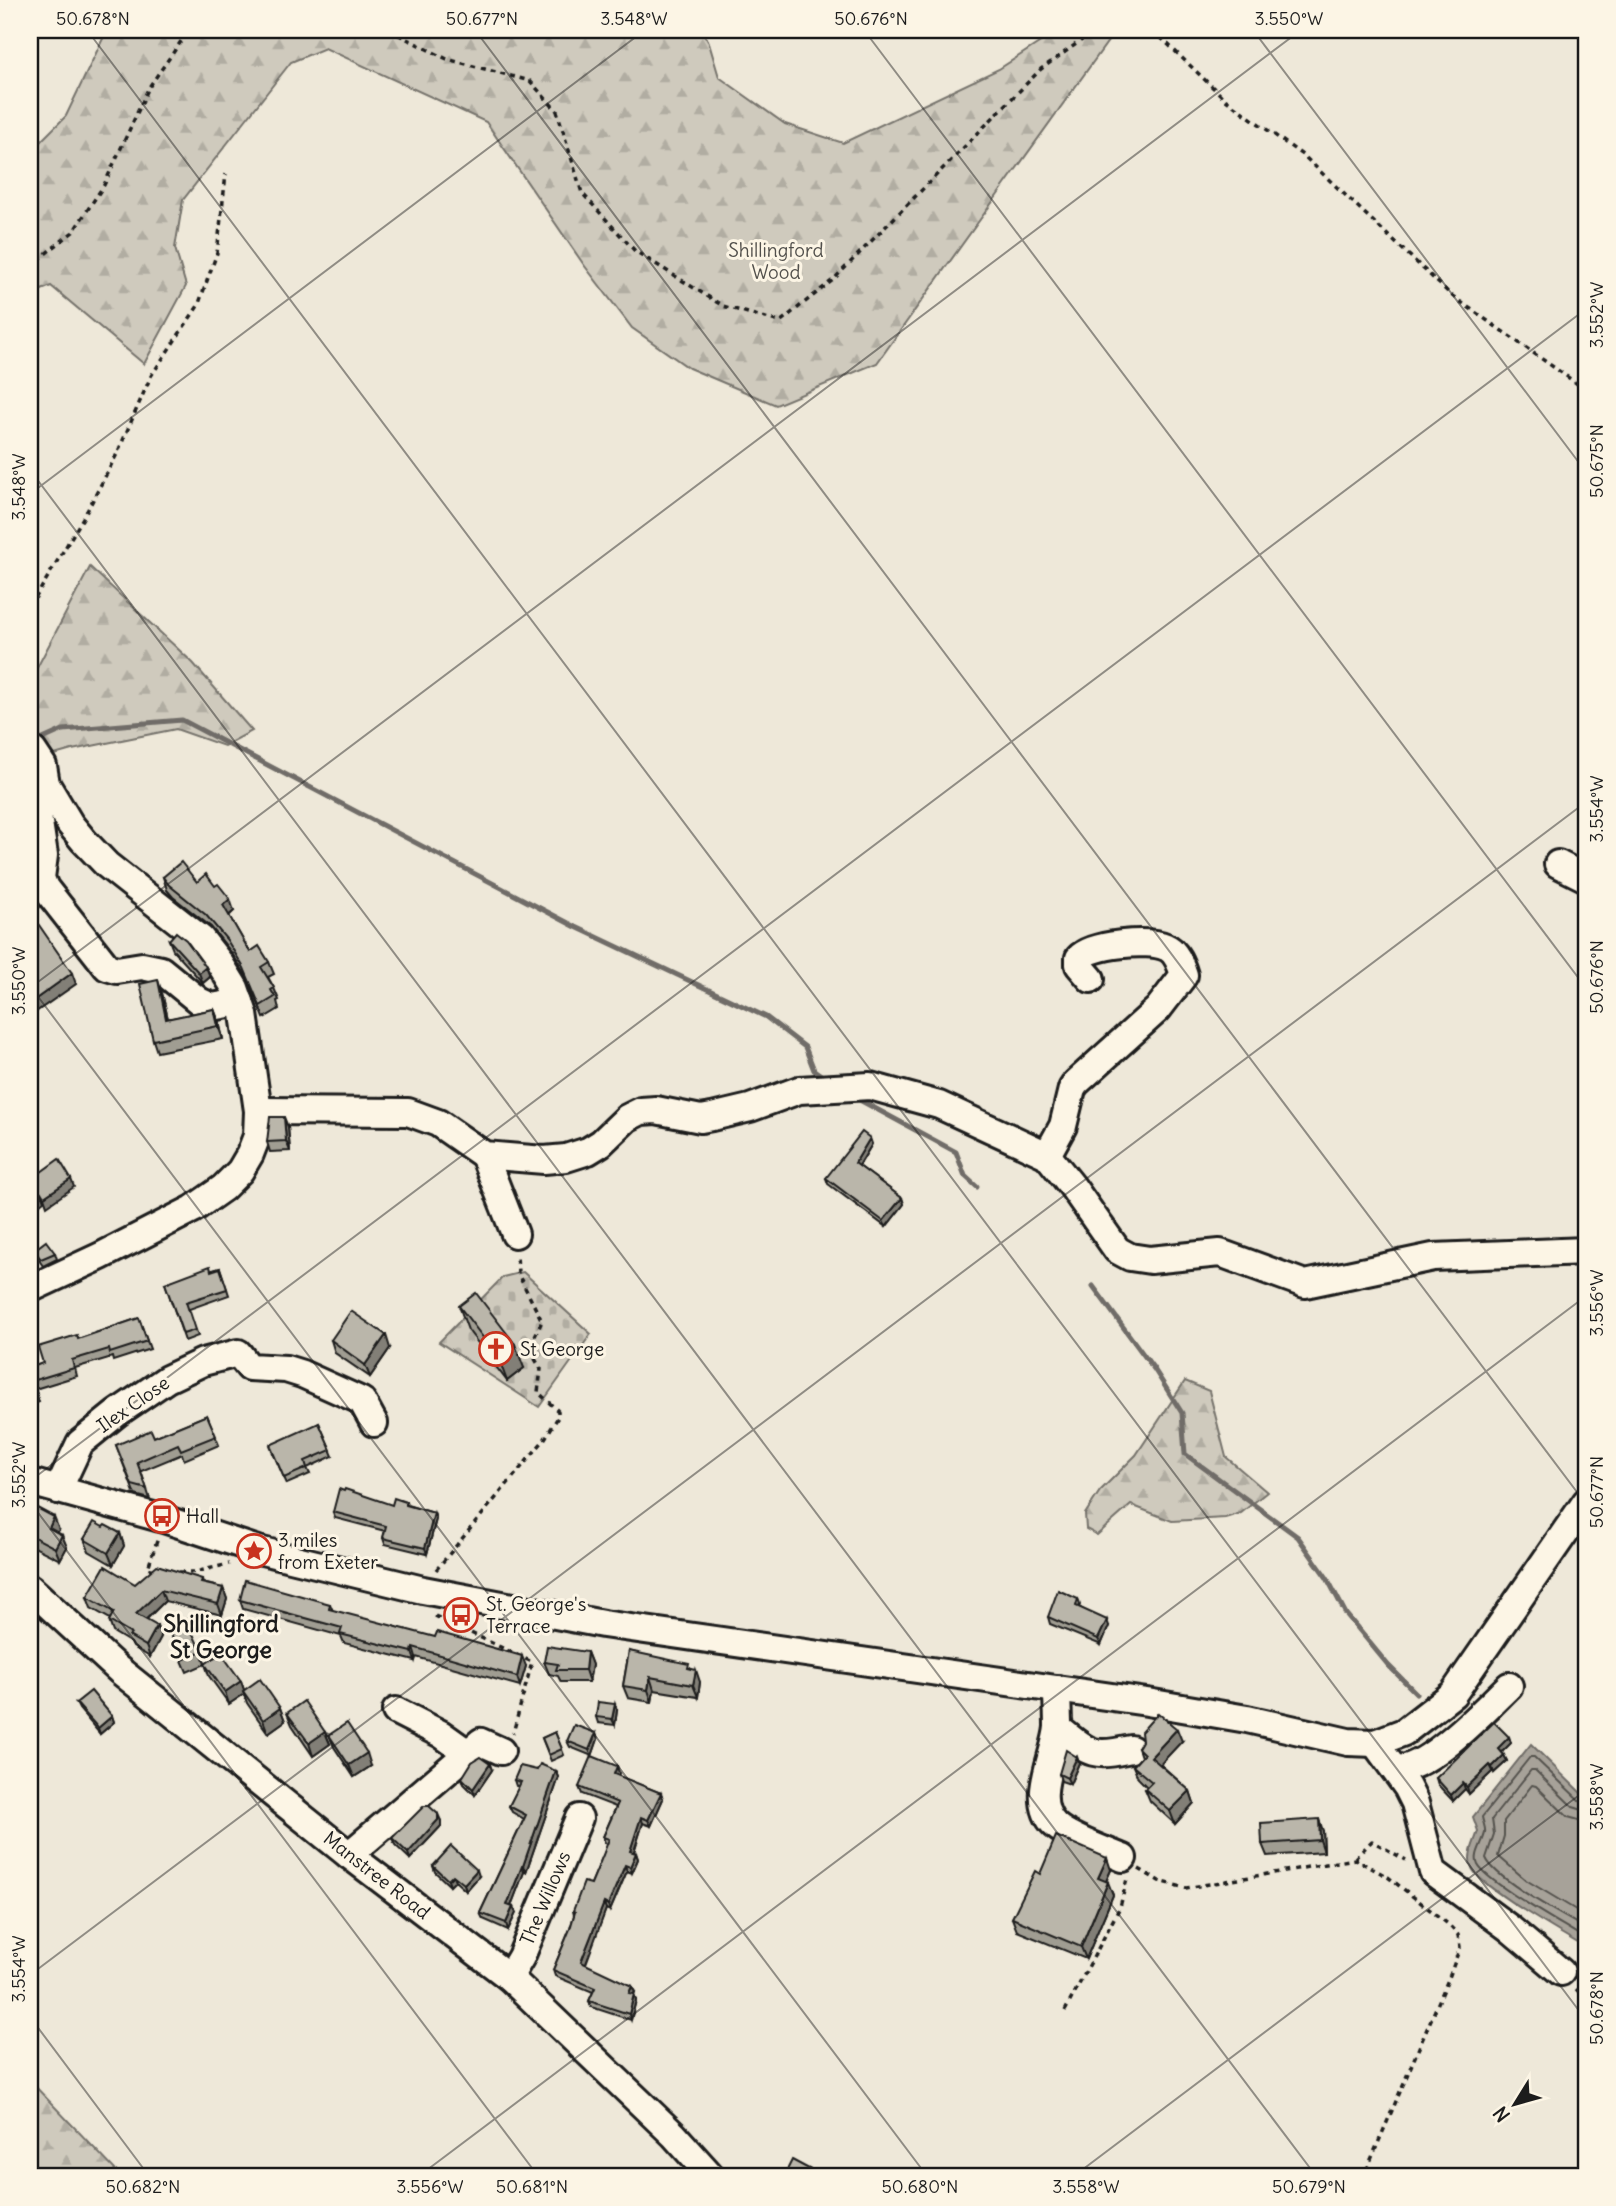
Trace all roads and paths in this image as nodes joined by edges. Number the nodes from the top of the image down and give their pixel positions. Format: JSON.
{"nodes":[{"id":1,"x":189,"y":30,"type":"edge"},
{"id":2,"x":389,"y":30,"type":"edge"},
{"id":3,"x":1096,"y":30,"type":"edge"},
{"id":4,"x":1153,"y":30,"type":"edge"},
{"id":5,"x":226,"y":174,"type":"dead end"},
{"id":6,"x":30,"y":266,"type":"edge"},
{"id":7,"x":1586,"y":390,"type":"edge"},
{"id":8,"x":30,"y":607,"type":"edge"},
{"id":9,"x":33,"y":751,"type":"dead end"},
{"id":10,"x":46,"y":784,"type":"junction"},
{"id":11,"x":1558,"y":864,"type":"dead end"},
{"id":12,"x":1586,"y":878,"type":"edge"},
{"id":13,"x":1091,"y":979,"type":"dead end"},
{"id":14,"x":240,"y":1002,"type":"junction"},
{"id":15,"x":258,"y":1111,"type":"junction"},
{"id":16,"x":484,"y":1155,"type":"junction"},
{"id":17,"x":1047,"y":1155,"type":"junction"},
{"id":18,"x":516,"y":1234,"type":"joint"},
{"id":19,"x":1586,"y":1251,"type":"edge"},
{"id":20,"x":30,"y":1289,"type":"edge"},
{"id":21,"x":374,"y":1423,"type":"dead end"},
{"id":22,"x":30,"y":1482,"type":"edge"},
{"id":23,"x":58,"y":1490,"type":"junction"},
{"id":24,"x":1586,"y":1502,"type":"edge"},
{"id":25,"x":427,"y":1583,"type":"junction"},
{"id":26,"x":30,"y":1588,"type":"edge"},
{"id":27,"x":1509,"y":1686,"type":"dead end"},
{"id":28,"x":1056,"y":1689,"type":"junction"},
{"id":29,"x":396,"y":1711,"type":"dead end"},
{"id":30,"x":1058,"y":1728,"type":"junction"},
{"id":31,"x":1375,"y":1743,"type":"junction"},
{"id":32,"x":1131,"y":1749,"type":"dead end"},
{"id":33,"x":500,"y":1751,"type":"joint"},
{"id":34,"x":469,"y":1754,"type":"junction"},
{"id":35,"x":1394,"y":1768,"type":"junction"},
{"id":36,"x":579,"y":1818,"type":"dead end"},
{"id":37,"x":349,"y":1855,"type":"junction"},
{"id":38,"x":1355,"y":1858,"type":"junction"},
{"id":39,"x":1127,"y":1861,"type":"junction"},
{"id":40,"x":1433,"y":1872,"type":"junction"},
{"id":41,"x":509,"y":1977,"type":"junction"},
{"id":42,"x":1569,"y":1981,"type":"joint"},
{"id":43,"x":1586,"y":1987,"type":"edge"},
{"id":44,"x":1065,"y":2011,"type":"dead end"},
{"id":45,"x":711,"y":2176,"type":"edge"},
{"id":46,"x":1364,"y":2176,"type":"edge"}],
"edges":[{"from":1,"to":6,"type":"path"},
{"from":2,"to":3,"type":"path"},
{"from":4,"to":7,"type":"path"},
{"from":5,"to":8,"type":"path"},
{"from":9,"to":10,"type":"street"},
{"from":10,"to":14,"type":"street"},
{"from":10,"to":14,"type":"street"},
{"from":11,"to":12,"type":"street"},
{"from":13,"to":17,"type":"street"},
{"from":14,"to":15,"type":"street"},
{"from":15,"to":16,"type":"street"},
{"from":15,"to":20,"type":"street"},
{"from":16,"to":17,"type":"street"},
{"from":16,"to":18,"type":"street"},
{"from":17,"to":19,"type":"street"},
{"from":18,"to":25,"type":"path"},
{"from":21,"to":23,"type":"street","name":"Ilex Close"},
{"from":22,"to":23,"type":"street"},
{"from":23,"to":25,"type":"street"},
{"from":24,"to":31,"type":"street"},
{"from":25,"to":28,"type":"street"},
{"from":25,"to":33,"type":"path"},
{"from":26,"to":37,"type":"street","name":"Manstree Road"},
{"from":27,"to":35,"type":"street"},
{"from":28,"to":30,"type":"street"},
{"from":28,"to":31,"type":"street"},
{"from":29,"to":34,"type":"street"},
{"from":30,"to":32,"type":"street"},
{"from":30,"to":39,"type":"street"},
{"from":31,"to":35,"type":"street"},
{"from":33,"to":34,"type":"street"},
{"from":34,"to":37,"type":"street"},
{"from":35,"to":40,"type":"street"},
{"from":36,"to":41,"type":"street","name":"The Willows"},
{"from":37,"to":41,"type":"street","name":"Manstree Road"},
{"from":38,"to":39,"type":"path"},
{"from":38,"to":40,"type":"path"},
{"from":38,"to":46,"type":"path"},
{"from":39,"to":44,"type":"path"},
{"from":40,"to":42,"type":"street"},
{"from":41,"to":45,"type":"street","name":"Manstree Road"},
{"from":42,"to":43,"type":"path"}]}
